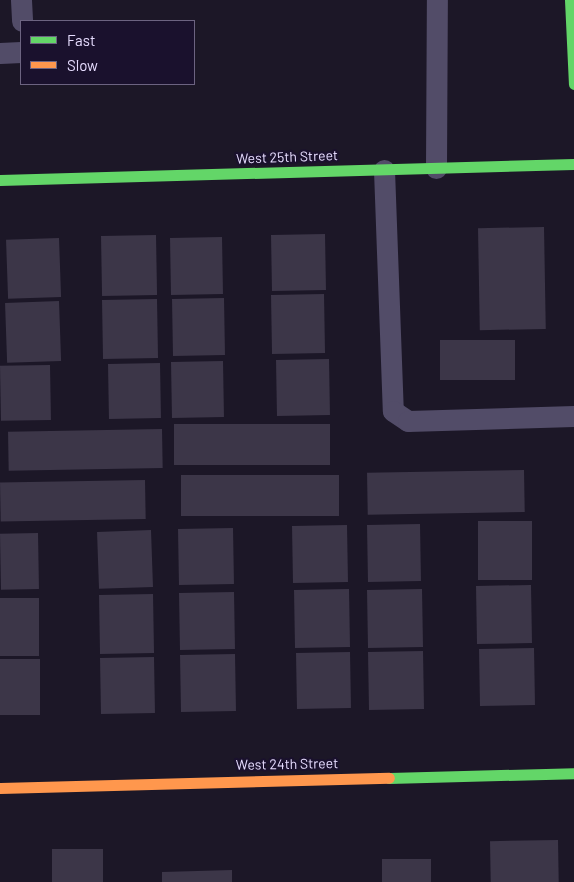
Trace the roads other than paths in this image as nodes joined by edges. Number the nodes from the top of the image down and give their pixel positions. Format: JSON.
{"nodes":[{"id":1,"x":21,"y":0,"type":"edge"},
{"id":2,"x":437,"y":0,"type":"edge"},
{"id":3,"x":570,"y":0,"type":"edge"},
{"id":4,"x":22,"y":20,"type":"edge"},
{"id":5,"x":20,"y":52,"type":"edge"},
{"id":6,"x":0,"y":53,"type":"edge"},
{"id":7,"x":574,"y":84,"type":"edge"},
{"id":8,"x":574,"y":164,"type":"edge"},
{"id":9,"x":436,"y":168,"type":"junction"},
{"id":10,"x":384,"y":170,"type":"junction"},
{"id":11,"x":0,"y":180,"type":"edge"},
{"id":12,"x":574,"y":416,"type":"edge"},
{"id":13,"x":574,"y":773,"type":"edge"},
{"id":14,"x":0,"y":788,"type":"edge"}],
"edges":[{"from":1,"to":4,"type":"lane"},
{"from":2,"to":9,"type":"lane"},
{"from":3,"to":7,"type":"street"},
{"from":5,"to":6,"type":"lane"},
{"from":8,"to":9,"type":"street","name":"West 25th Street"},
{"from":9,"to":10,"type":"street","name":"West 25th Street"},
{"from":10,"to":11,"type":"street","name":"West 25th Street"},
{"from":10,"to":12,"type":"lane"},
{"from":13,"to":14,"type":"street","name":"West 24th Street"}]}
